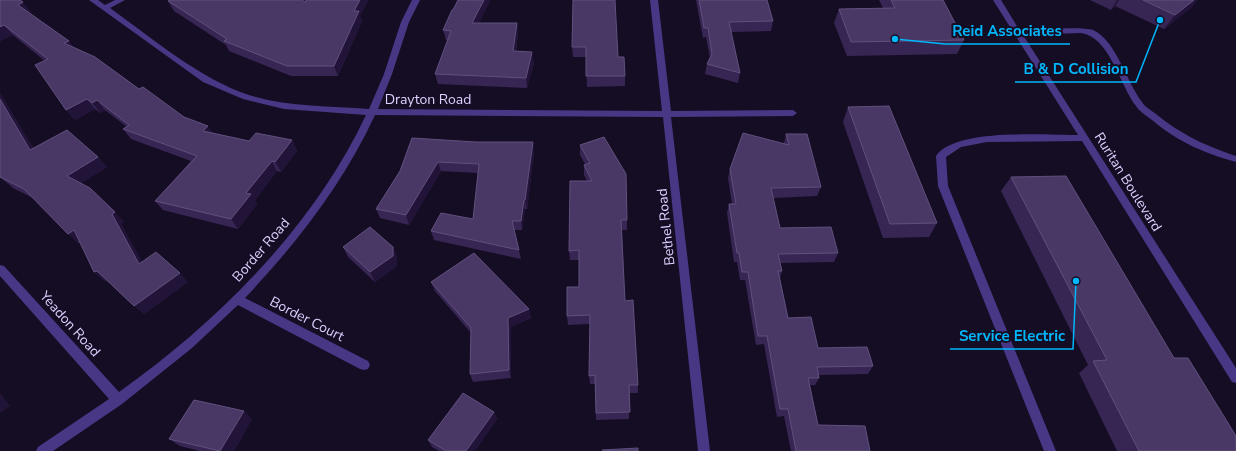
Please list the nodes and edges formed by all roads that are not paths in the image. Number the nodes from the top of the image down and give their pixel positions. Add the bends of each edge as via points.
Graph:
1 (92, 0) edge
2 (121, 0) edge
3 (416, 0) edge
4 (654, 0) edge
5 (997, 0) edge
6 (105, 8) junction
7 (1017, 33) junction
8 (372, 112) junction
9 (793, 113) dead end
10 (667, 114) junction
11 (1084, 138) junction
12 (1236, 159) edge
13 (0, 270) edge
14 (236, 299) junction
15 (364, 366) dead end
16 (1236, 378) edge
17 (118, 400) junction
18 (42, 451) edge
19 (704, 451) edge
20 (1050, 451) edge

1 - 6 street, Drayton Road
2 - 6 street
3 - 8 street, Border Road via 406,19
4 - 10 street, Bethel Road
5 - 7 street, Ruritan Boulevard
6 - 8 street, Drayton Road via 206,80 246,97 284,106
7 - 11 street, Ruritan Boulevard
7 - 12 street via 1090,32 1099,37 1139,105 1183,138 1202,148
8 - 10 street, Drayton Road
8 - 14 street, Border Road via 328,192 284,248
9 - 10 street, Drayton Road
10 - 19 street, Bethel Road
11 - 16 street, Ruritan Boulevard
11 - 20 street via 987,139 959,144 941,156 943,186
13 - 17 street, Yeadon Road
14 - 15 street, Border Court
14 - 17 street, Border Road via 161,368
17 - 18 street, Border Road

